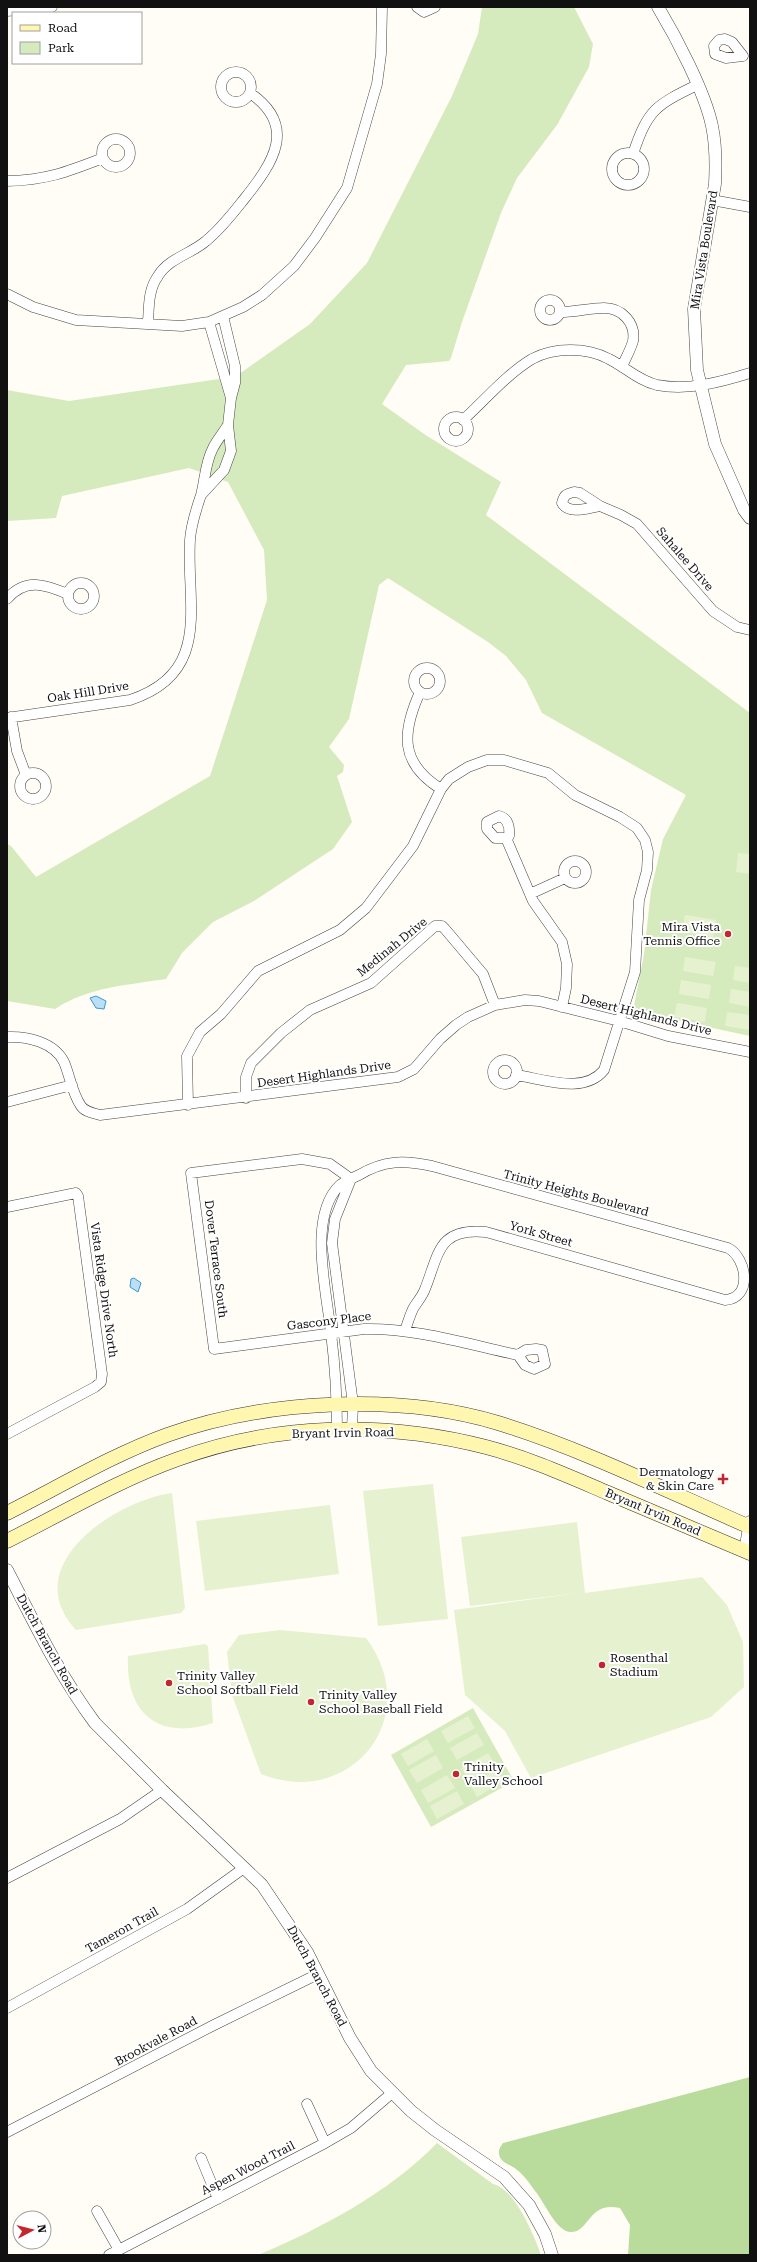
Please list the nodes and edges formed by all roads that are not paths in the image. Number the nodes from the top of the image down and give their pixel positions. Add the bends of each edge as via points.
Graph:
1 (52, 7) edge
2 (382, 7) edge
3 (417, 7) edge
4 (435, 7) edge
5 (658, 7) edge
6 (7, 10) edge
7 (697, 85) junction
8 (250, 93) dead end
9 (633, 154) dead end
10 (103, 158) dead end
11 (7, 181) edge
12 (712, 200) junction
13 (750, 207) edge
14 (7, 294) edge
15 (561, 312) dead end
16 (223, 316) junction
17 (209, 322) junction
18 (148, 323) junction
19 (622, 367) junction
20 (750, 373) edge
21 (700, 385) junction
22 (231, 398) junction
23 (463, 420) dead end
24 (228, 425) junction
25 (201, 495) junction
26 (600, 506) dead end
27 (750, 518) edge
28 (68, 594) dead end
29 (7, 599) edge
30 (750, 630) edge
31 (420, 692) dead end
32 (9, 718) edge
33 (26, 775) dead end
34 (442, 789) junction
35 (506, 838) dead end
36 (565, 878) dead end
37 (530, 894) junction
38 (495, 1006) junction
39 (562, 1007) junction
40 (619, 1021) junction
41 (7, 1037) edge
42 (750, 1052) edge
43 (516, 1075) dead end
44 (72, 1085) junction
45 (246, 1098) junction
46 (7, 1102) edge
47 (188, 1105) junction
48 (351, 1179) junction
49 (7, 1207) edge
50 (724, 1300) joint
51 (405, 1330) junction
52 (343, 1332) junction
53 (332, 1333) junction
54 (214, 1349) joint
55 (518, 1355) dead end
56 (353, 1404) junction
57 (337, 1405) junction
58 (337, 1430) junction
59 (352, 1430) junction
60 (7, 1434) edge
61 (7, 1513) edge
62 (749, 1525) edge
63 (7, 1541) edge
64 (748, 1550) edge
65 (7, 1570) edge
66 (162, 1790) junction
67 (244, 1868) junction
68 (7, 1878) edge
69 (318, 1974) junction
70 (7, 2008) edge
71 (392, 2093) junction
72 (307, 2104) dead end
73 (7, 2132) edge
74 (325, 2143) junction
75 (201, 2158) dead end
76 (218, 2199) junction
77 (97, 2211) dead end
78 (119, 2250) junction
79 (109, 2255) edge
80 (552, 2255) edge

1 - 6 street
2 - 16 street via 378,84 347,188 315,238 290,270 262,295
3 - 4 street via 424,12
5 - 7 street, Mira Vista Boulevard
7 - 9 street via 660,104 652,111
7 - 12 street, Mira Vista Boulevard via 708,109 715,144 716,164
8 - 18 street via 263,102 273,117 278,135 270,166 220,230 171,262 158,276 152,287
10 - 11 street via 40,180
12 - 13 street
12 - 21 street, Mira Vista Boulevard via 694,309
14 - 18 street via 33,307 76,320
15 - 19 street via 605,308 618,310 626,317 632,326 633,342
16 - 17 street
16 - 22 street, Oak Hill Drive via 236,366 236,383
17 - 18 street via 182,326
17 - 22 street, Oak Hill Drive
19 - 21 street via 656,385
19 - 23 street via 594,353 574,350 550,352 533,359 519,369
20 - 21 street
21 - 27 street, Mira Vista Boulevard via 715,444 744,510
22 - 24 street, Oak Hill Drive
24 - 25 street, Oak Hill Drive via 213,448
24 - 25 street, Oak Hill Drive via 230,451 224,470
25 - 32 street, Oak Hill Drive via 194,514 190,540 192,624 186,646 170,678 147,694 130,700
26 - 30 street, Sahalee Drive via 636,524 714,611 737,627
28 - 29 street via 48,585 33,585 22,587
31 - 34 street via 410,716 407,735 410,753 420,771
32 - 33 street
34 - 40 street via 449,779 468,766 487,760 504,760 548,772 575,795 637,828 645,840 648,852 647,870 639,900 635,972
34 - 47 street via 413,846 366,908 340,930 258,972 221,1014 200,1032 187,1056
35 - 37 street
36 - 37 street
37 - 39 street via 562,942 567,977
38 - 39 street, Desert Highlands Drive via 525,1000
38 - 45 street, Desert Highlands Drive via 456,1025 414,1069 398,1077
38 - 45 street, Medinah Drive via 483,974 445,929 442,926 435,926 371,983 310,1010 281,1033 251,1063 246,1077
39 - 40 street, Desert Highlands Drive
40 - 42 street, Desert Highlands Drive via 668,1036
40 - 43 street via 608,1063 595,1080 572,1084
41 - 44 street, Desert Highlands Drive via 27,1038 53,1050 63,1061
44 - 46 street
44 - 47 street, Desert Highlands Drive via 81,1107 100,1115
45 - 47 street, Desert Highlands Drive
48 - 50 street, Trinity Heights Boulevard via 384,1163 409,1161 728,1248 740,1258 743,1286 737,1297
48 - 52 street via 332,1232
48 - 53 street, Trinity Heights Boulevard via 340,1185 332,1197 327,1207 321,1235
48 - 54 street, Dover Terrace South via 330,1164 302,1160 192,1173
49 - 60 street, Vista Ridge Drive North via 76,1193 102,1374 101,1382
50 - 51 street, York Street via 486,1232 465,1232 447,1240 438,1250 424,1291
51 - 52 street, Gascony Place via 364,1329
51 - 55 street, Gascony Place
52 - 53 street, Gascony Place
52 - 56 street
53 - 54 street, Gascony Place
53 - 57 street, Trinity Heights Boulevard
56 - 57 main road, Bryant Irvin Road
56 - 59 street
56 - 62 main road, Bryant Irvin Road via 424,1409 461,1414 497,1423 570,1448
57 - 58 street, Trinity Heights Boulevard
57 - 61 main road, Bryant Irvin Road via 282,1409 248,1415 168,1435
58 - 59 main road, Bryant Irvin Road
58 - 63 main road, Bryant Irvin Road via 249,1439 178,1459 139,1475
59 - 64 main road, Bryant Irvin Road via 420,1434 479,1445 516,1456
62 - 64 street
65 - 66 street, Dutch Branch Road via 55,1663 78,1700 102,1731
66 - 67 street, Dutch Branch Road
66 - 68 street via 120,1820
67 - 69 street, Dutch Branch Road via 269,1893
67 - 70 street, Tameron Trail via 187,1909
69 - 71 street, Dutch Branch Road via 350,2038 371,2071
69 - 73 street, Brookvale Road
71 - 74 street, Aspen Wood Trail via 351,2128
71 - 80 street, Dutch Branch Road via 435,2130 504,2177 532,2210 545,2234
72 - 74 street
74 - 76 street, Aspen Wood Trail
75 - 76 street
76 - 78 street, Aspen Wood Trail
77 - 78 street
78 - 79 street, Aspen Wood Trail

